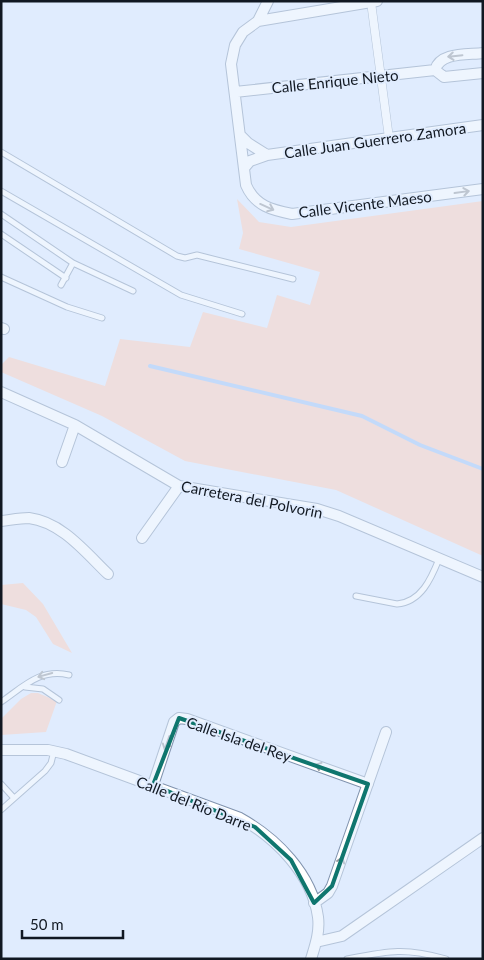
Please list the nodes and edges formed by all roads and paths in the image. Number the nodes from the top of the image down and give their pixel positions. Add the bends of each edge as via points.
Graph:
1 (268, 1) edge
2 (374, 2) edge
3 (258, 21) junction
4 (483, 53) edge
5 (435, 70) junction
6 (483, 73) edge
7 (380, 76) junction
8 (235, 92) junction
9 (483, 125) edge
10 (240, 135) junction
11 (389, 138) junction
12 (1, 152) edge
13 (267, 155) junction
14 (244, 168) junction
15 (483, 189) edge
16 (1, 191) edge
17 (1, 214) edge
18 (1, 234) edge
19 (73, 264) junction
20 (1, 277) edge
21 (66, 278) junction
22 (292, 279) dead end
23 (61, 285) dead end
24 (133, 291) dead end
25 (242, 314) dead end
26 (102, 318) dead end
27 (1, 392) edge
28 (75, 425) junction
29 (62, 462) dead end
30 (179, 486) junction
31 (1, 520) edge
32 (142, 538) dead end
33 (439, 559) junction
34 (108, 574) dead end
35 (483, 578) edge
36 (356, 596) dead end
37 (68, 674) dead end
38 (24, 687) junction
39 (59, 700) dead end
40 (1, 702) edge
41 (386, 732) dead end
42 (1, 750) edge
43 (54, 751) junction
44 (1, 784) edge
45 (368, 784) junction
46 (153, 785) junction
47 (14, 798) junction
48 (1, 810) edge
49 (483, 838) edge
50 (314, 903) junction
51 (316, 942) junction
52 (311, 959) edge
53 (347, 959) edge
54 (446, 959) edge

1 - 3 street, Calle Vicente Maeso
2 - 3 street
2 - 7 street
3 - 8 street, Calle Vicente Maeso via 243,32 232,53
4 -> 5 street via 443,58
5 - 6 street, Calle Enrique Nieto via 444,77
5 - 7 street, Calle Enrique Nieto
7 - 8 street, Calle Enrique Nieto
7 - 11 street
8 - 10 street, Calle Vicente Maeso
9 - 11 street, Calle Juan Guerrero Zamora
10 - 13 street, Calle Juan Guerrero Zamora
10 - 14 street, Calle Vicente Maeso
11 - 13 street, Calle Juan Guerrero Zamora
12 - 22 lane via 177,256 197,255
13 - 14 street, Calle Juan Guerrero Zamora via 250,161
14 -> 15 street, Calle Vicente Maeso via 250,195 274,210 292,214
16 - 25 lane via 181,295
17 - 19 lane
18 - 21 lane
19 - 21 lane
19 - 24 lane
20 - 26 lane via 66,307
21 - 23 lane
27 - 28 street, Carretera del Polvorin
28 - 29 street
28 - 30 street, Carretera del Polvorin
30 - 32 street
30 - 33 street, Carretera del Polvorin via 317,509 361,524
31 - 34 street via 29,518 56,528
33 - 35 street, Carretera del Polvorin
33 - 36 lane via 421,594 404,604
37 -> 38 lane via 40,675
38 - 39 lane via 43,689
38 - 40 lane
41 - 45 street
42 - 43 street, Calle del Río Darre
43 - 46 street, Calle del Río Darre
43 - 47 lane via 45,771
44 - 47 lane
45 -> 46 street, Calle Isla del Rey via 179,718 174,722
50 -> 45 street via 328,894 332,886
46 - 50 street, Calle del Río Darre via 240,818 262,832 291,860
47 - 48 lane
49 - 51 street via 342,936
50 - 51 street, Calle del Río Darre via 318,918
51 - 52 street, Calle del Río Darre
53 - 54 lane via 398,950

